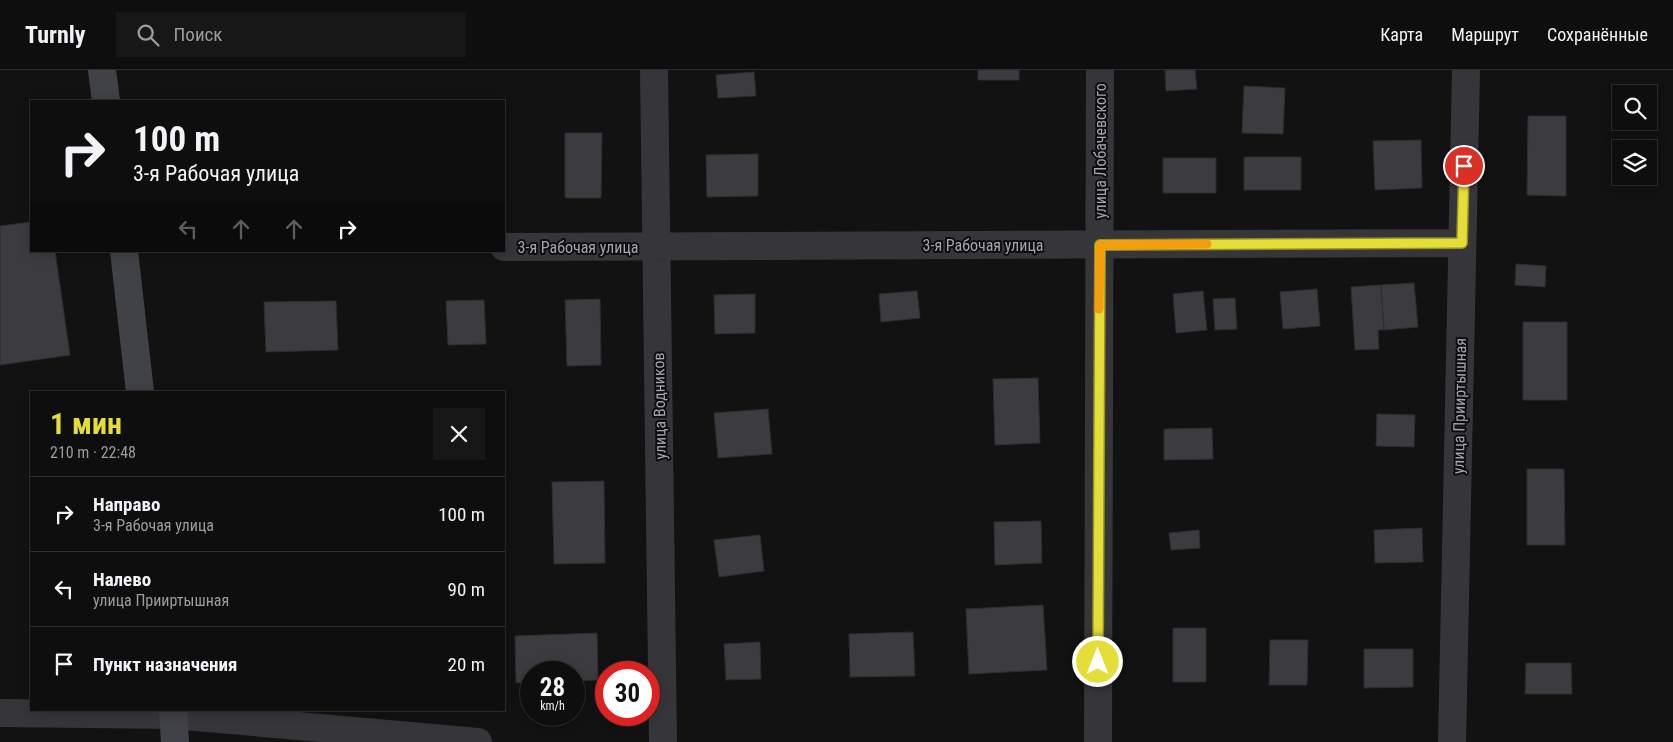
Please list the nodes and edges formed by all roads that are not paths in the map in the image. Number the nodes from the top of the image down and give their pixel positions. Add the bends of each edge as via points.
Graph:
1 (102, 70) edge
2 (654, 70) edge
3 (1100, 70) edge
4 (1466, 70) edge
5 (106, 100) edge
6 (1462, 243) junction
7 (1100, 245) junction
8 (657, 247) junction
9 (505, 248) edge
10 (124, 252) edge
11 (140, 391) edge
12 (0, 713) edge
13 (174, 722) edge
14 (478, 742) edge
15 (663, 742) edge
16 (1084, 742) edge
17 (1098, 742) edge
18 (1114, 742) edge
19 (1452, 742) edge

1 - 5 main road
2 - 8 street, улица Водников
3 - 7 street, улица Лобачевского
4 - 6 street, улица Прииртышная
6 - 7 street, 3-я Рабочая улица
6 - 19 street, улица Прииртышная
7 - 8 street, 3-я Рабочая улица
7 - 17 street, улица Лобачевского
8 - 9 street, 3-я Рабочая улица
8 - 15 street, улица Водников
10 - 11 main road
12 - 13 street
13 - 14 street
16 - 17 street
17 - 18 street

